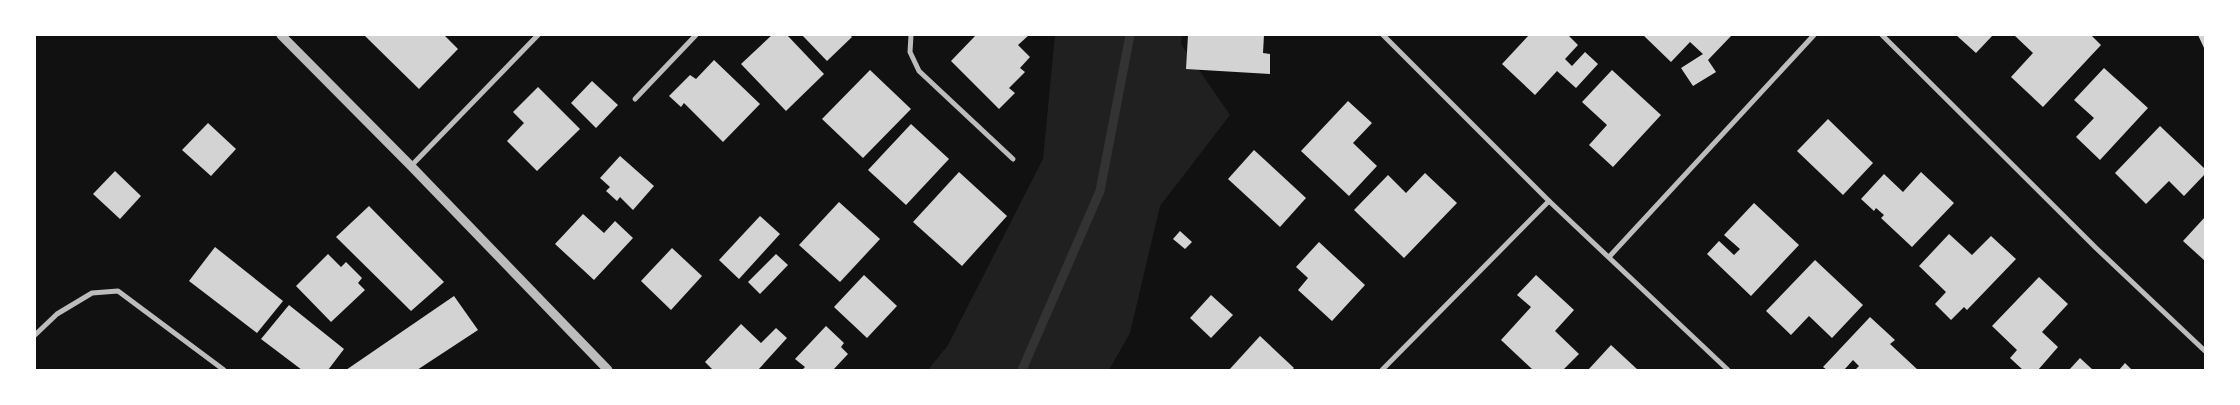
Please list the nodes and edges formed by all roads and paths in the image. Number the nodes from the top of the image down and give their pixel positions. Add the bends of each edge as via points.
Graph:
1 (281, 35) edge
2 (538, 35) edge
3 (696, 35) edge
4 (911, 35) edge
5 (1383, 35) edge
6 (1814, 35) edge
7 (1882, 35) edge
8 (635, 99) dead end
9 (1013, 158) dead end
10 (411, 166) junction
11 (1549, 201) junction
12 (1609, 257) junction
13 (35, 335) edge
14 (2205, 351) edge
15 (224, 370) edge
16 (608, 370) edge
17 (1382, 370) edge
18 (1728, 370) edge

1 - 10 street
2 - 10 street
3 - 8 street
4 - 9 street via 910,52 919,71
5 - 11 street
6 - 12 street
7 - 14 street via 2096,248
10 - 16 street
11 - 12 street
11 - 17 street
12 - 18 street
13 - 15 street via 57,314 92,293 118,291

